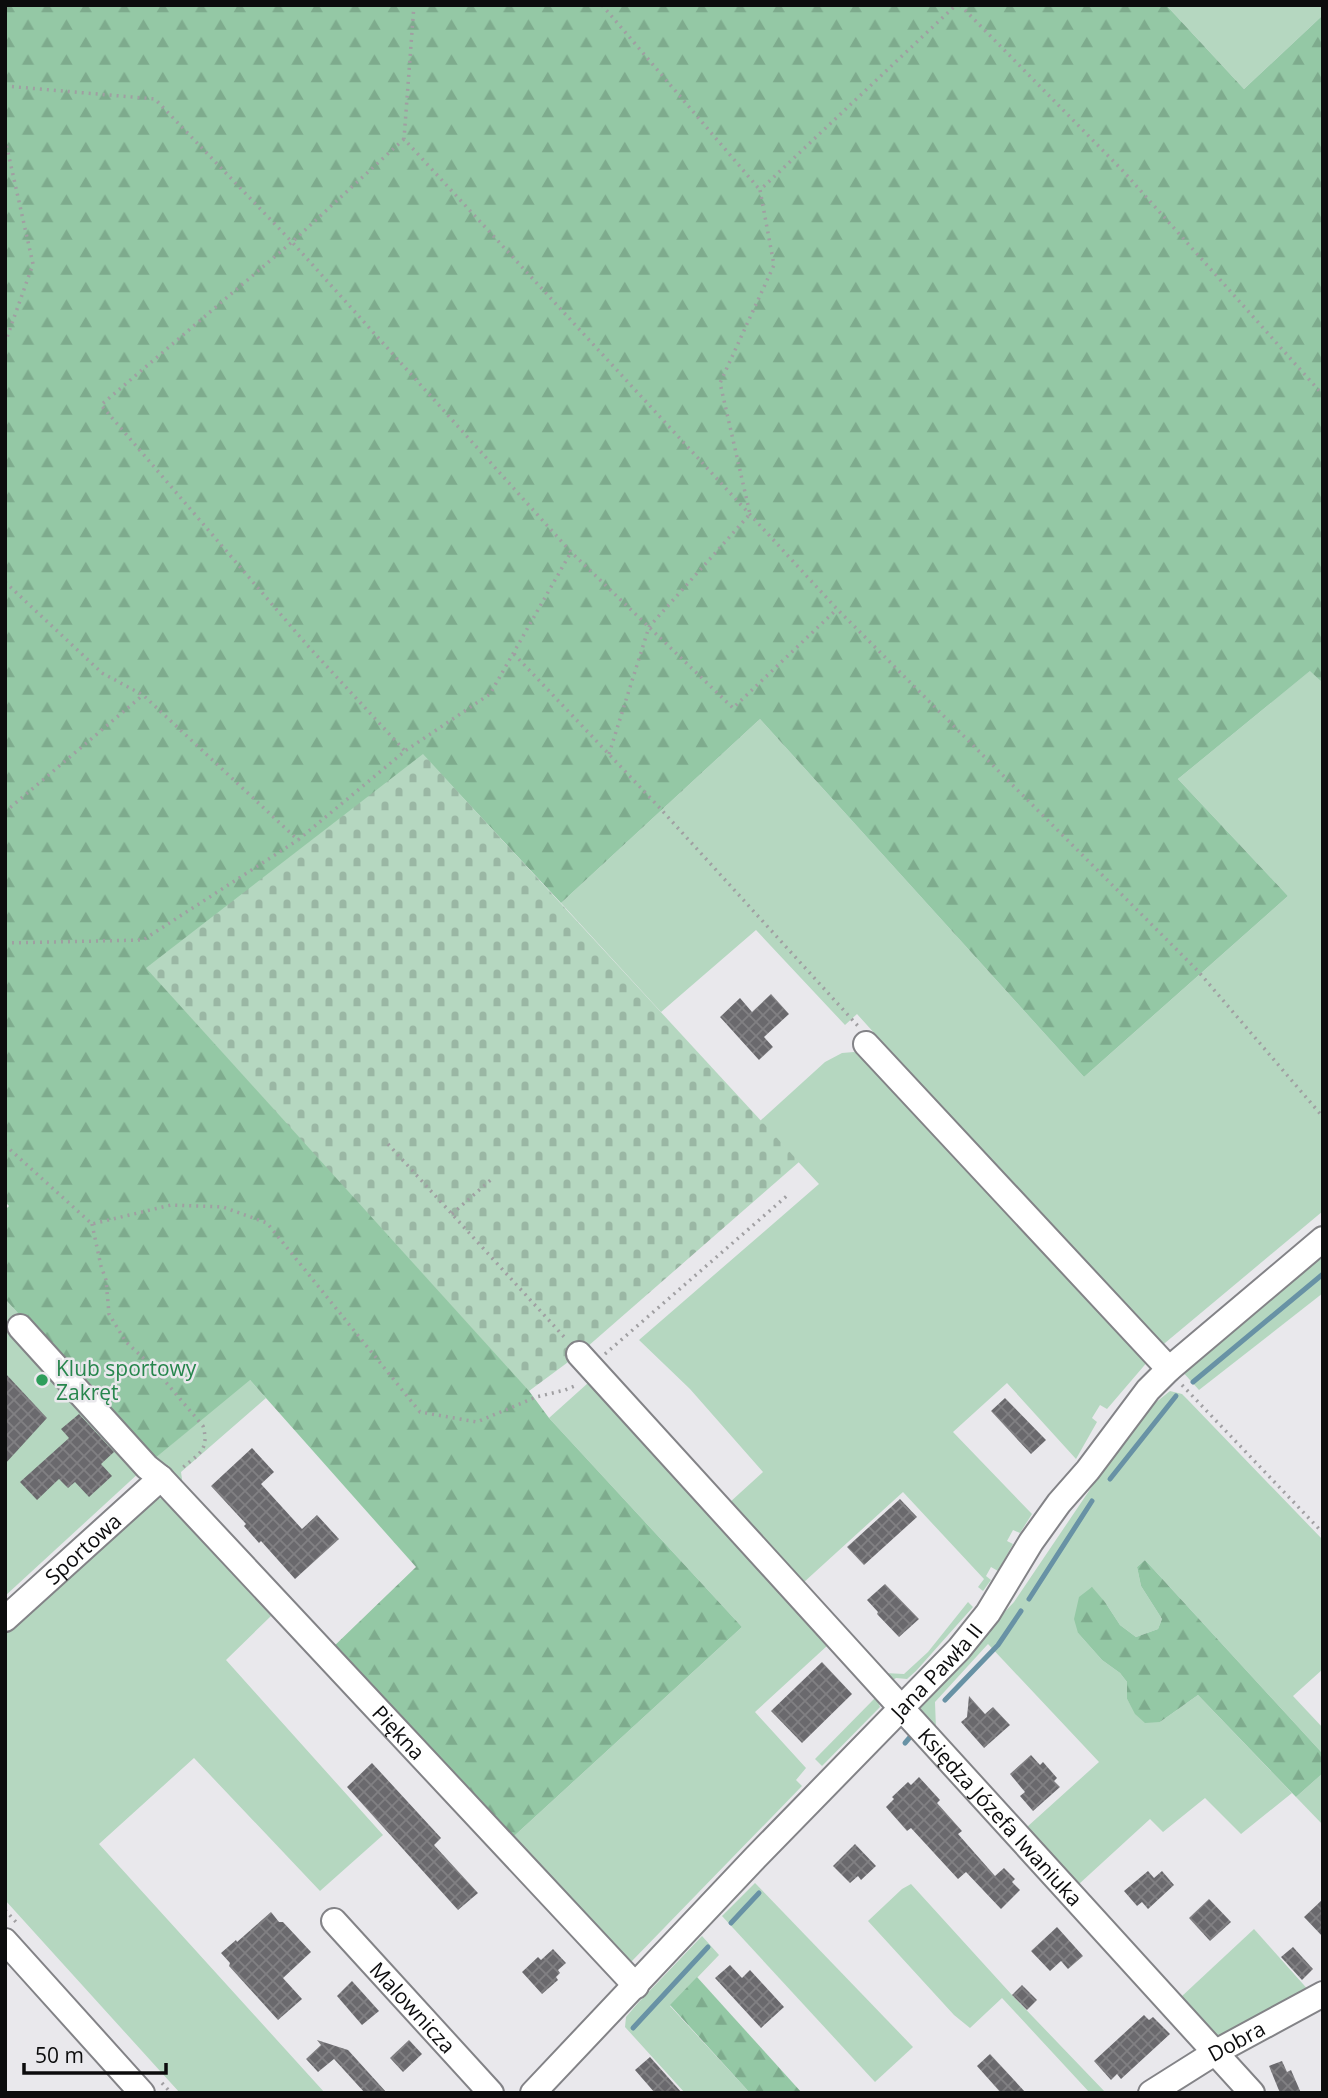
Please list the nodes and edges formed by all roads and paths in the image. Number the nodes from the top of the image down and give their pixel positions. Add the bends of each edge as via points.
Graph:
1 (414, 5) edge
2 (602, 5) edge
3 (958, 5) edge
4 (5, 86) edge
5 (5, 139) edge
6 (404, 139) junction
7 (761, 190) junction
8 (292, 242) junction
9 (5, 343) edge
10 (1323, 395) edge
11 (750, 514) junction
12 (572, 552) junction
13 (5, 582) edge
14 (837, 608) junction
15 (649, 627) junction
16 (513, 654) junction
17 (142, 695) junction
18 (405, 751) junction
19 (609, 754) junction
20 (5, 812) edge
21 (298, 840) junction
22 (5, 943) edge
23 (866, 1044) joint
24 (1323, 1117) edge
25 (388, 1144) dead end
26 (5, 1145) edge
27 (494, 1177) dead end
28 (789, 1194) dead end
29 (452, 1214) junction
30 (92, 1224) junction
31 (1323, 1238) edge
32 (20, 1327) dead end
33 (589, 1365) junction
34 (1169, 1369) junction
35 (161, 1478) junction
36 (1323, 1533) edge
37 (5, 1619) edge
38 (902, 1707) junction
39 (334, 1921) dead end
40 (5, 1941) edge
41 (636, 1986) junction
42 (1323, 1994) edge
43 (1216, 2052) junction
44 (142, 2093) edge
45 (491, 2093) edge
46 (534, 2093) edge
47 (1151, 2093) edge
48 (1252, 2093) edge

1 - 6 path
2 - 7 path
3 - 7 path
3 - 10 path via 1123,171
4 - 8 path via 155,99
5 - 9 path via 33,264
6 - 8 path
6 - 11 path
7 - 11 path via 774,265 720,383
8 - 12 path
8 - 18 path via 101,405 307,645
11 - 14 path
11 - 15 path
12 - 15 path
12 - 16 path
13 - 17 path via 102,673
14 - 15 path via 733,708
14 - 24 path via 1197,970
15 - 19 path
16 - 18 path via 490,694
16 - 19 path
17 - 20 path
17 - 21 path
18 - 21 path
19 - 23 path via 858,1026
21 - 22 path via 143,940
23 - 34 street
25 - 29 path
26 - 30 path
27 - 29 path
28 - 33 path
29 - 33 path
30 - 33 path via 170,1205 223,1207 267,1223 420,1412 477,1422 565,1390
30 - 35 path via 106,1280 108,1314 126,1342 203,1426 204,1449 171,1477
31 - 34 street, Jana Pawła II
32 - 35 street, Piękna
33 - 38 street, Księdza Józefa Iwaniuka
34 - 36 path
34 - 38 street, Jana Pawła II via 1059,1503 988,1613
35 - 37 street, Sportowa
35 - 41 street, Piękna
38 - 41 street, Jana Pawła II
38 - 43 street, Księdza Józefa Iwaniuka
39 - 45 street, Malownicza
40 - 44 street
41 - 46 street, Jana Pawła II
42 - 43 street, Dobra
43 - 47 street, Dobra
43 - 48 street, Księdza Józefa Iwaniuka

